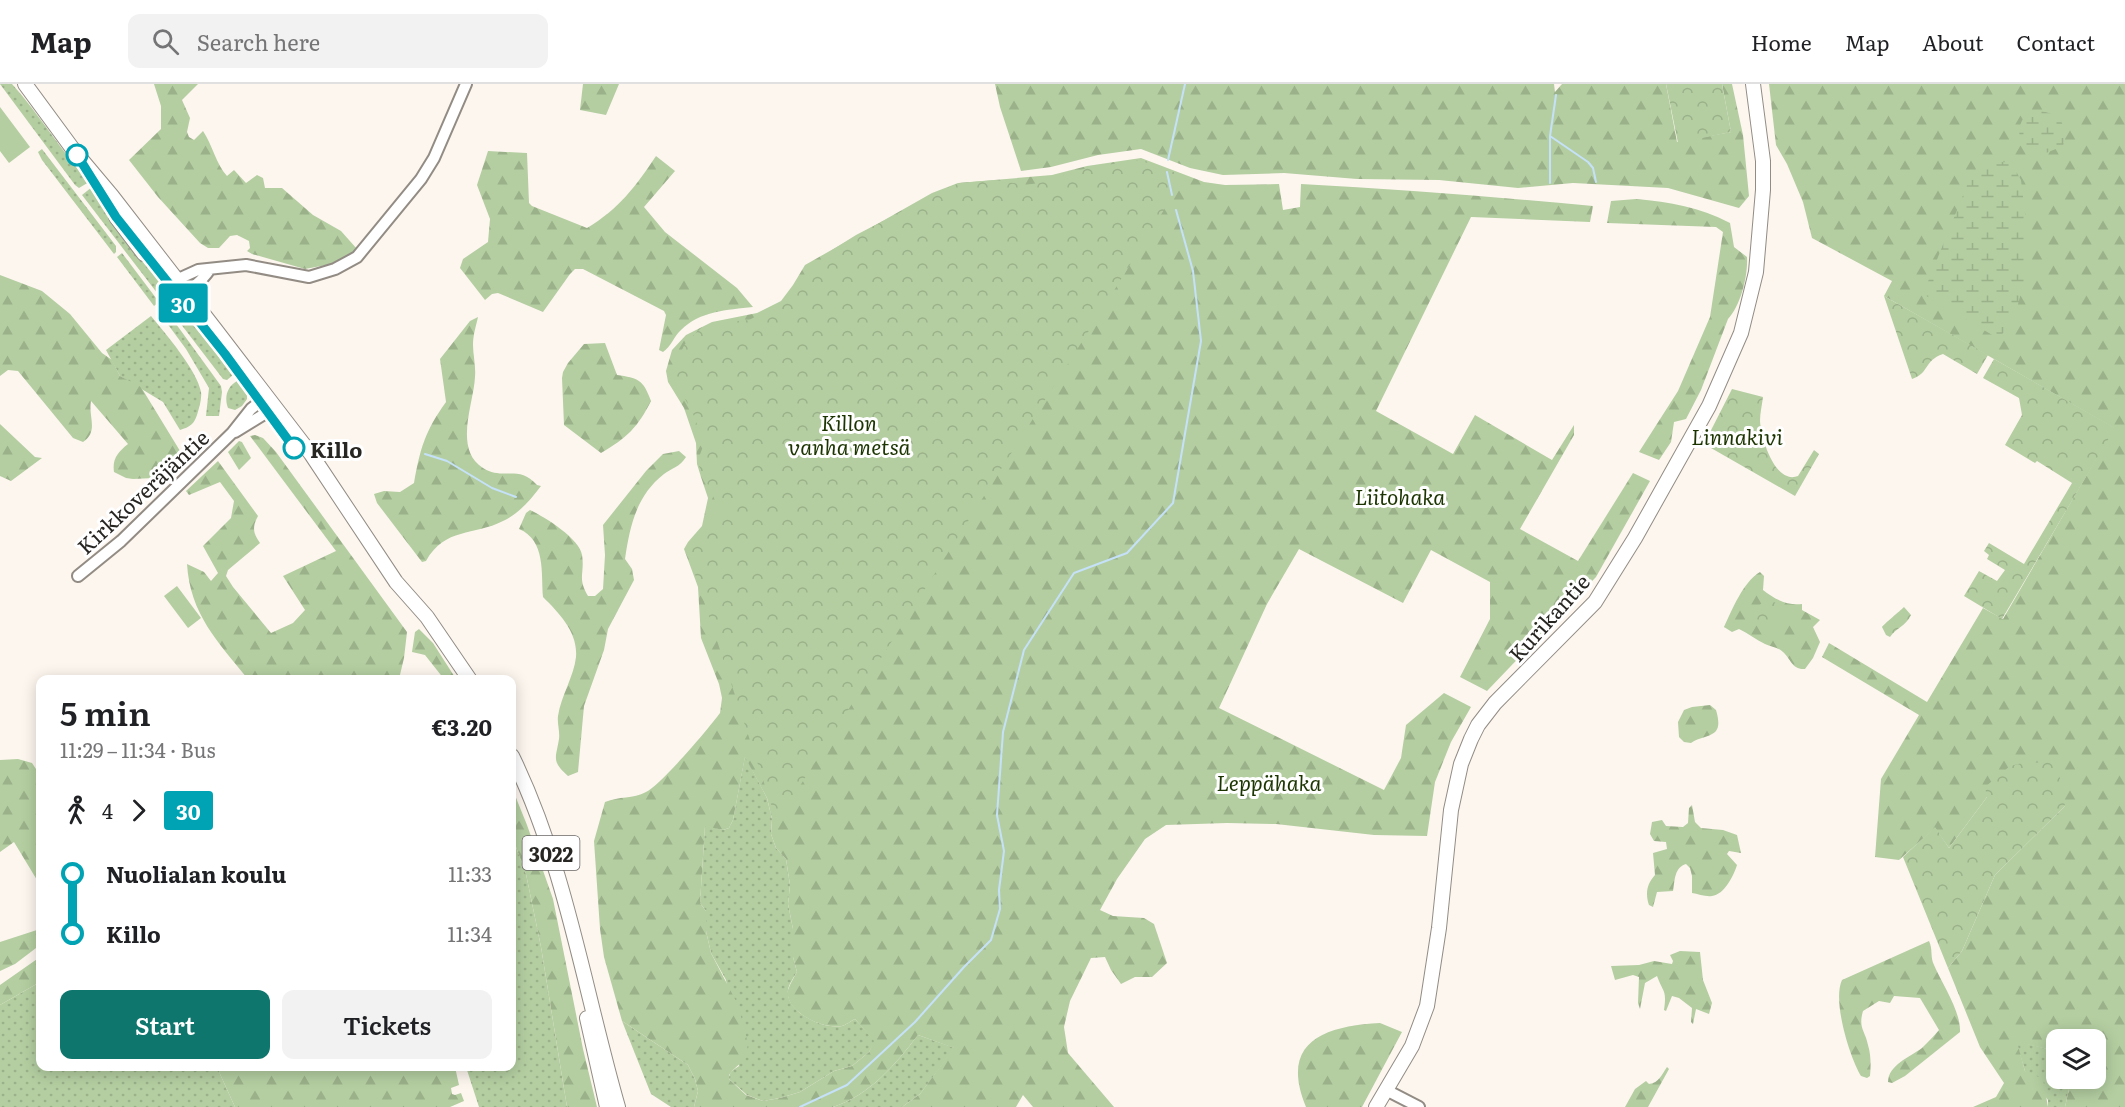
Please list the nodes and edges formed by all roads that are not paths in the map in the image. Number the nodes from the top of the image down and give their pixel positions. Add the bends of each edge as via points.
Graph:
1 (466, 84) edge
2 (1753, 84) edge
3 (25, 87) edge
4 (177, 288) junction
5 (266, 405) junction
6 (78, 576) dead end
7 (467, 675) edge
8 (516, 766) edge
9 (578, 953) junction
10 (1386, 1090) junction
11 (607, 1107) edge
12 (618, 1107) edge
13 (1376, 1107) edge
14 (1419, 1107) edge

1 - 4 street via 422,179 357,256 335,269 309,277 246,265 210,269 200,282
2 - 10 main road, Kurikantie via 1763,190 1756,272 1741,333 1709,406 1595,602 1495,703 1471,739 1451,810 1430,995 1412,1046
3 - 4 main road via 112,196
4 - 5 main road
5 - 6 street, Kirkkoveräjäntie via 251,409 232,434 121,541
5 - 7 main road via 317,476 413,593
8 - 9 main road, 3022 via 548,844
9 - 11 main road, 3022
9 - 12 main road, 3022
10 - 13 main road, Kurikantie
10 - 14 street

